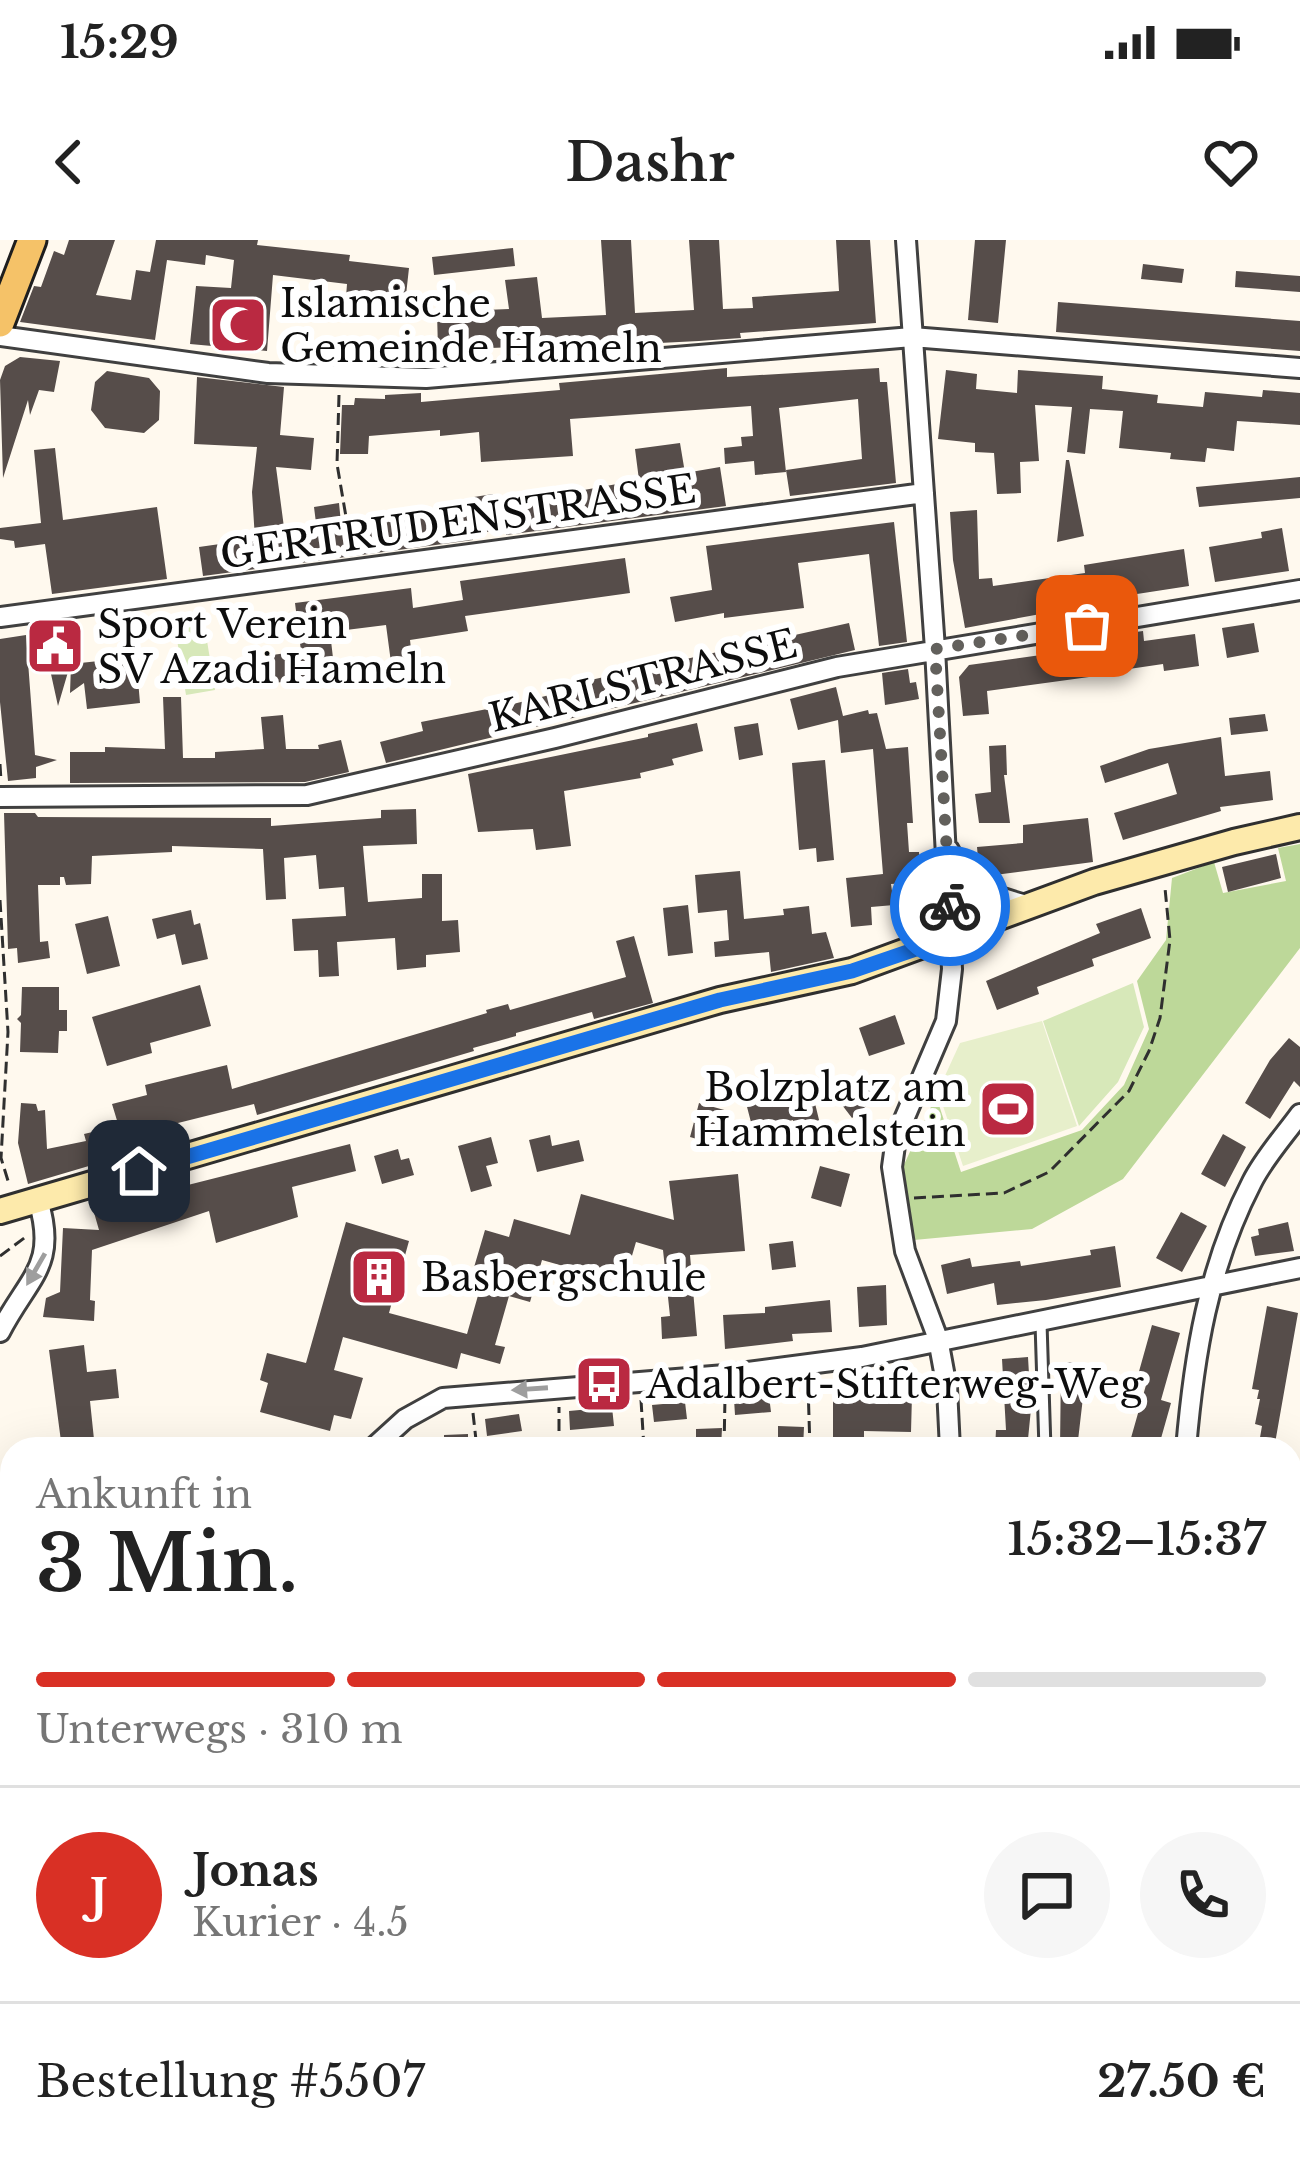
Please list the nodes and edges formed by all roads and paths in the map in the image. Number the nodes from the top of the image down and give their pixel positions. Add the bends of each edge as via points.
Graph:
1 (32, 240) edge
2 (906, 240) edge
3 (0, 323) edge
4 (0, 336) edge
5 (912, 337) junction
6 (1300, 368) edge
7 (339, 375) junction
8 (924, 493) junction
9 (356, 571) junction
10 (1300, 590) edge
11 (0, 616) edge
12 (935, 649) junction
13 (0, 797) edge
14 (1300, 827) edge
15 (945, 840) junction
16 (1162, 862) junction
17 (0, 900) edge
18 (1027, 905) junction
19 (951, 937) junction
20 (1300, 1114) edge
21 (0, 1158) edge
22 (894, 1199) junction
23 (18, 1206) edge
24 (28, 1235) dead end
25 (0, 1256) edge
26 (1300, 1268) edge
27 (1209, 1288) junction
28 (1040, 1321) junction
29 (0, 1332) edge
30 (938, 1340) junction
31 (806, 1365) junction
32 (725, 1375) junction
33 (640, 1381) junction
34 (558, 1388) junction
35 (472, 1393) junction
36 (385, 1437) edge
37 (476, 1437) edge
38 (559, 1437) edge
39 (643, 1437) edge
40 (724, 1437) edge
41 (809, 1437) edge
42 (949, 1437) edge
43 (1045, 1437) edge
44 (1187, 1437) edge

1 - 3 main road
2 - 5 street
4 - 7 street via 268,373
5 - 6 street
5 - 7 street via 426,378
5 - 8 street
7 - 9 path via 337,464
8 - 9 street, GERTRUDENSTRASSE
8 - 12 street
9 - 11 street, GERTRUDENSTRASSE
10 - 12 street, KARLSTRASSE
12 - 13 street, KARLSTRASSE via 308,795
12 - 15 street
14 - 16 main road
15 - 18 street via 974,886
15 - 19 street
16 - 18 main road
16 - 22 path via 1170,940 1160,1018 1129,1091 1049,1172 1004,1193
17 - 21 path via 8,1032
18 - 19 main road
19 - 22 street via 946,1021 896,1138
19 - 23 main road
20 - 27 street via 1253,1180
21 - 23 path
22 - 30 street
23 -> 29 street via 46,1224 45,1256
24 - 25 path
26 - 27 street
27 - 28 street
27 - 44 street
28 - 30 street
28 - 43 lane
30 - 31 street
30 - 42 street
31 - 32 street
31 - 41 path
32 - 33 street
32 - 40 path
33 - 34 street
33 - 39 path
34 -> 35 street
34 - 38 path
35 - 36 street via 443,1398
35 - 37 path

